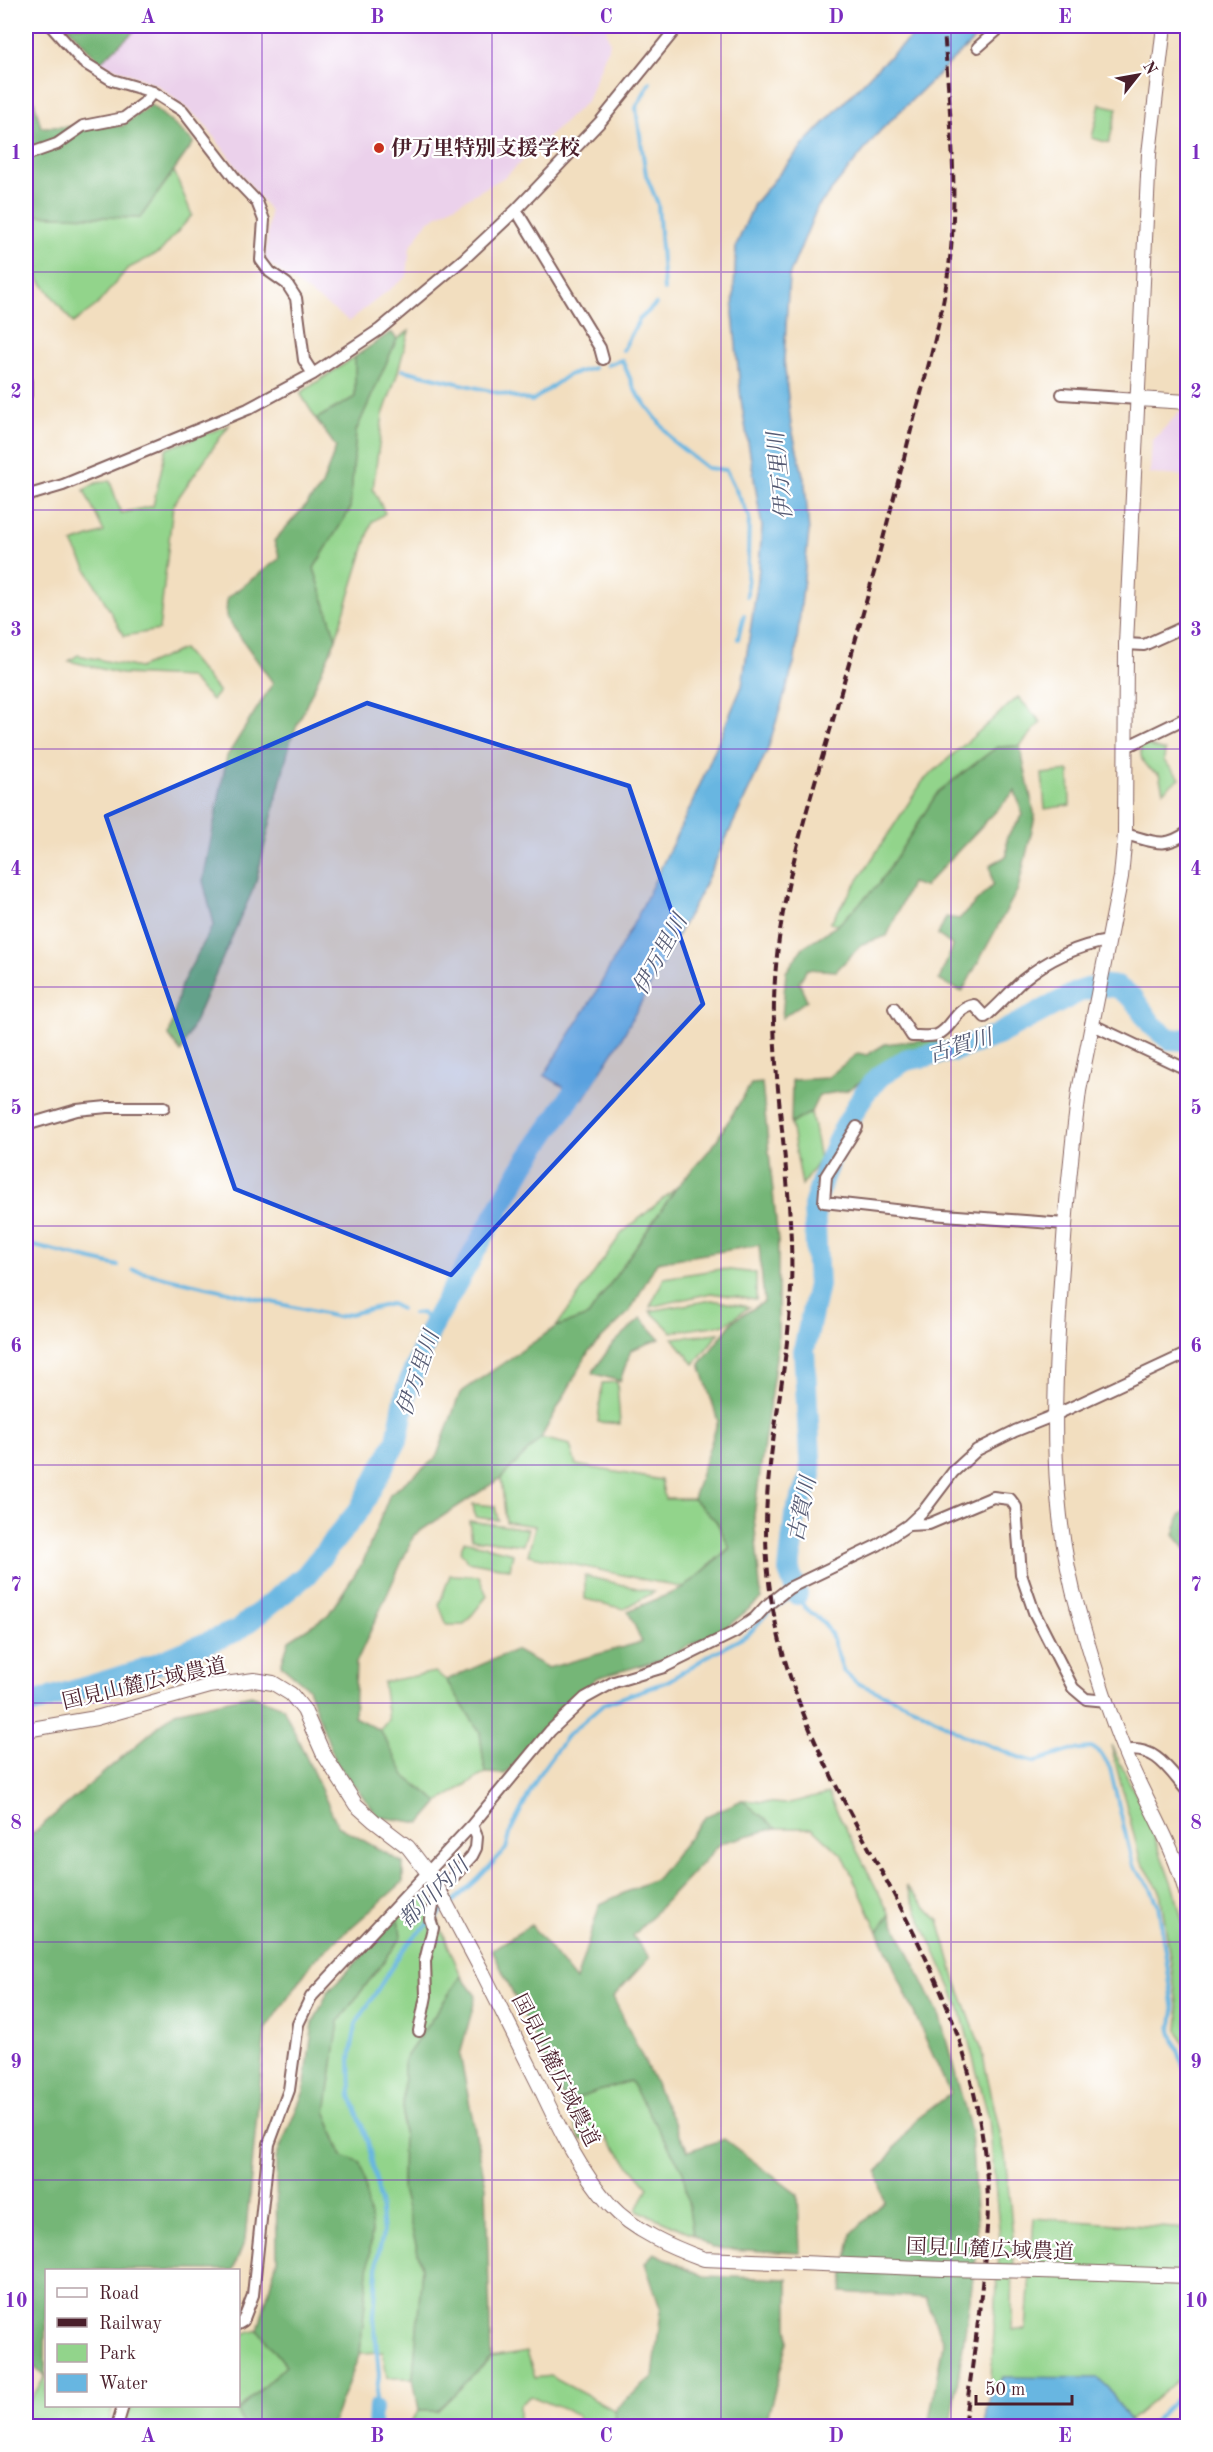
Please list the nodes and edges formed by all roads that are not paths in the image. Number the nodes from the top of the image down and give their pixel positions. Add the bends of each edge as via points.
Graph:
1 (51, 26) edge
2 (678, 26) edge
3 (1002, 26) edge
4 (1164, 26) edge
5 (978, 47) dead end
6 (153, 92) junction
7 (26, 155) edge
8 (516, 210) junction
9 (603, 359) dead end
10 (313, 374) junction
11 (26, 381) edge
12 (1062, 394) dead end
13 (26, 395) edge
14 (1138, 399) junction
15 (1188, 402) edge
16 (26, 496) edge
17 (1188, 625) edge
18 (1126, 644) junction
19 (1188, 717) edge
20 (1126, 747) junction
21 (1188, 832) edge
22 (1125, 834) junction
23 (1108, 941) junction
24 (894, 1008) dead end
25 (1091, 1024) junction
26 (1188, 1070) edge
27 (164, 1107) dead end
28 (26, 1125) edge
29 (857, 1126) dead end
30 (1065, 1224) junction
31 (1188, 1353) edge
32 (1055, 1415) junction
33 (908, 1525) junction
34 (1107, 1701) junction
35 (26, 1730) edge
36 (1124, 1751) junction
37 (1188, 1792) edge
38 (472, 1825) junction
39 (431, 1875) junction
40 (1188, 1900) edge
41 (419, 2031) dead end
42 (1188, 2276) edge
43 (240, 2323) edge
44 (123, 2407) edge
45 (117, 2427) edge

1 - 6 street via 83,62 112,80
2 - 8 street via 601,121
3 - 5 street
4 - 14 street via 1149,154
6 - 7 street via 124,118 83,126 57,144
6 - 10 street via 183,111 257,202 264,219 261,260 296,298 304,360
8 - 9 street
8 - 10 street via 379,330
10 - 16 street via 248,409 63,485
11 - 13 street
12 - 14 street
14 - 15 street
14 - 18 street
17 - 18 street via 1144,645
18 - 20 street
19 - 20 street
20 - 22 street
21 - 22 street via 1174,842 1162,844
22 - 23 street
23 - 24 street via 1088,943 1048,963 985,1017 974,1005 962,1007 937,1035 912,1036
23 - 25 street
25 - 26 street
25 - 30 street via 1079,1091
27 - 28 street via 77,1110
29 - 30 street via 826,1176 824,1202
30 - 32 street
31 - 32 street
32 - 33 street via 977,1450
32 - 34 street via 1055,1466 1063,1533 1078,1610
33 - 34 street via 929,1524 993,1497 1010,1499 1016,1507 1021,1574 1034,1612 1073,1688 1086,1700
33 - 38 street via 878,1545 793,1586 735,1632 664,1667 614,1682 585,1698 550,1731
34 - 36 street
35 - 39 street, 国見山麓広域農道 via 96,1718 210,1686 254,1680 273,1683 291,1694 304,1710 323,1753 356,1805 408,1847
36 - 37 street via 1138,1749 1155,1755
36 - 40 street via 1164,1831
38 - 39 street
38 - 41 street via 476,1848 434,1902
39 - 42 street, 国見山麓広域農道, bridge via 560,2129 588,2176 611,2206 673,2248 704,2259
39 - 43 street via 311,1997 298,2024 289,2090 269,2144 253,2295
44 - 45 street

